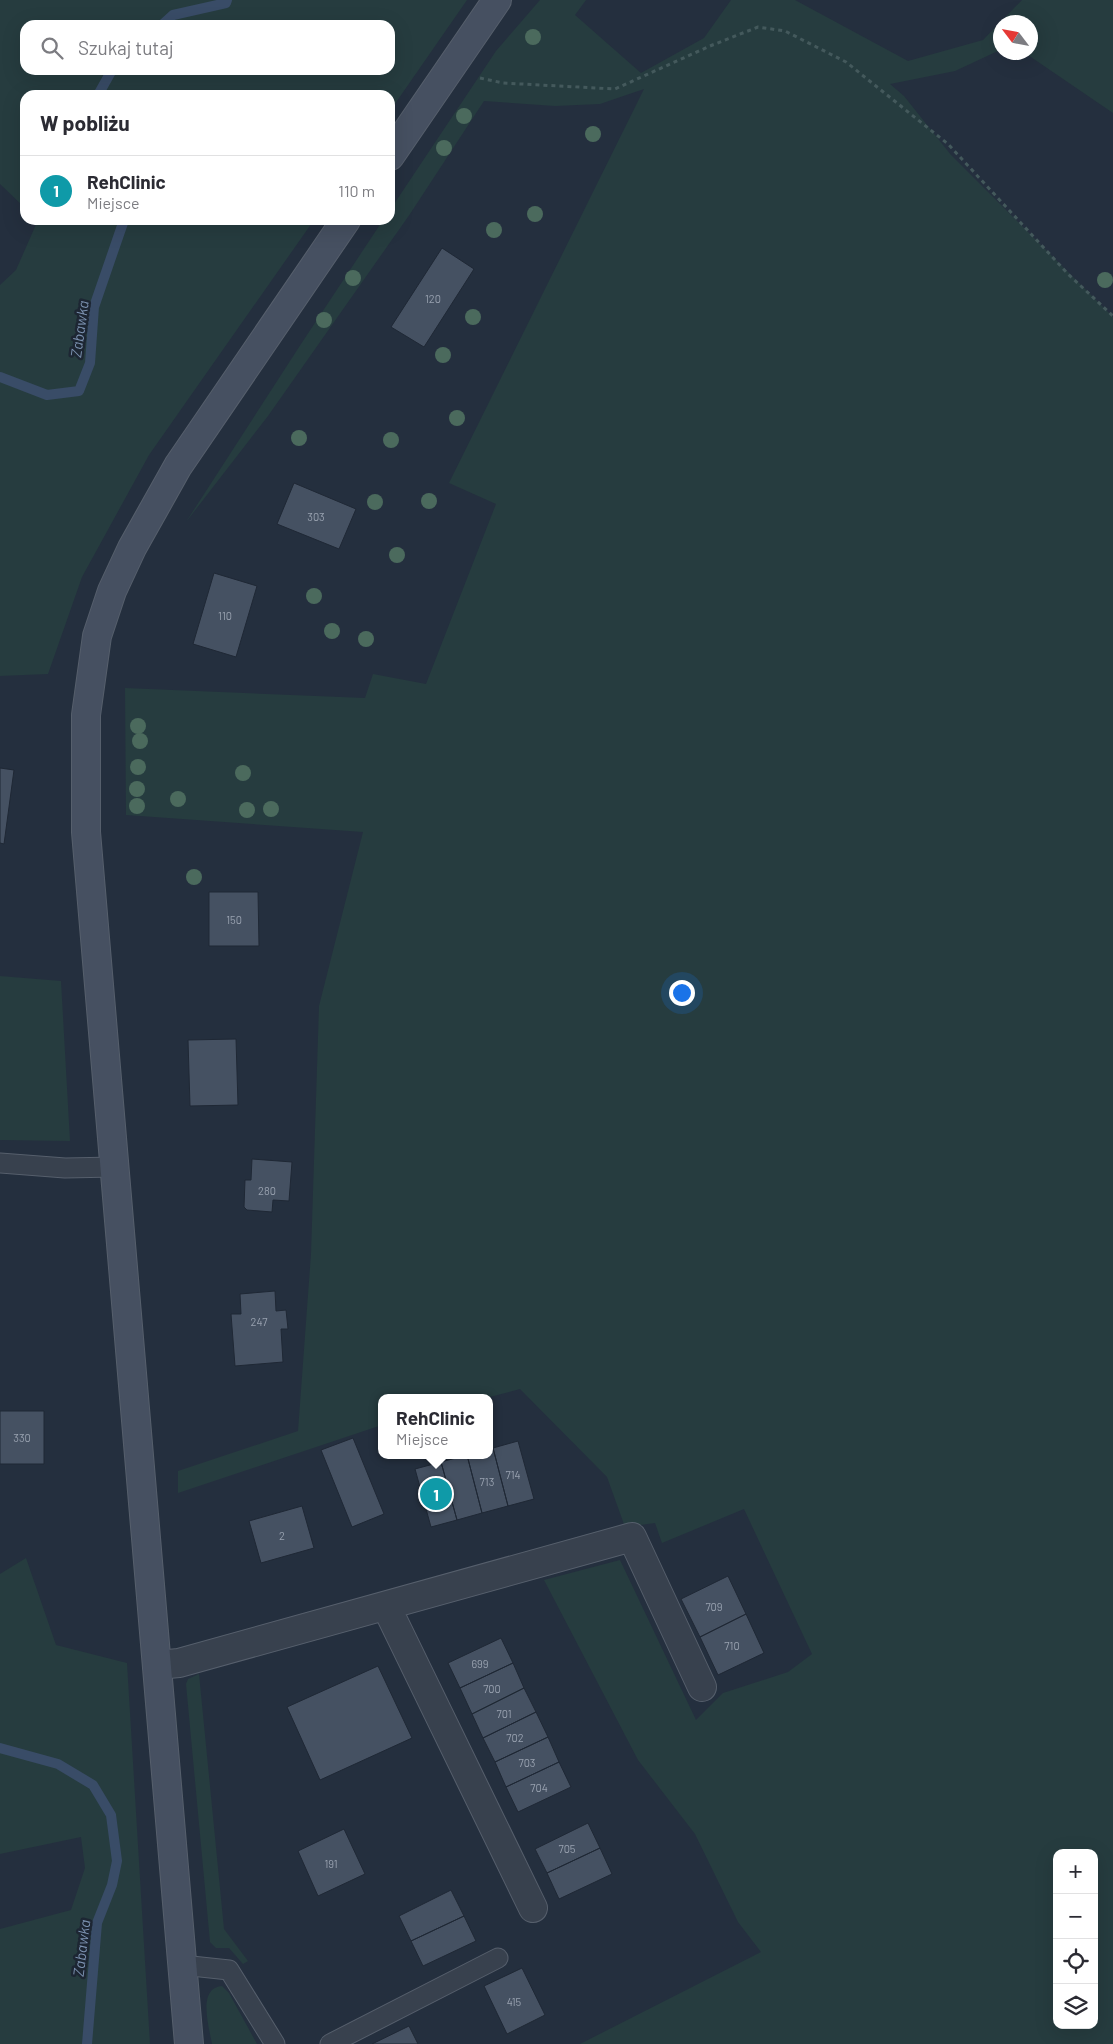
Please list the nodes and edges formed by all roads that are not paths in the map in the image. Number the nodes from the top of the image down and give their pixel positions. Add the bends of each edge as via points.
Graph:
1 (498, 0) edge
2 (395, 149) edge
3 (343, 225) edge
4 (0, 1163) edge
5 (115, 1167) junction
6 (386, 1606) junction
7 (157, 1665) junction
8 (702, 1687) dead end
9 (534, 1908) dead end
10 (498, 1958) dead end
11 (182, 1965) junction
12 (189, 2044) edge
13 (275, 2044) edge
14 (330, 2044) edge

1 - 2 main road
3 - 5 main road via 178,466 132,548 112,591 97,636 86,715 86,832
4 - 5 lane via 65,1168
5 - 7 main road
6 - 7 street via 178,1663
6 - 8 street via 632,1537
6 - 9 street
7 - 11 main road
10 - 14 lane
11 - 12 main road
11 - 13 lane via 229,1970

